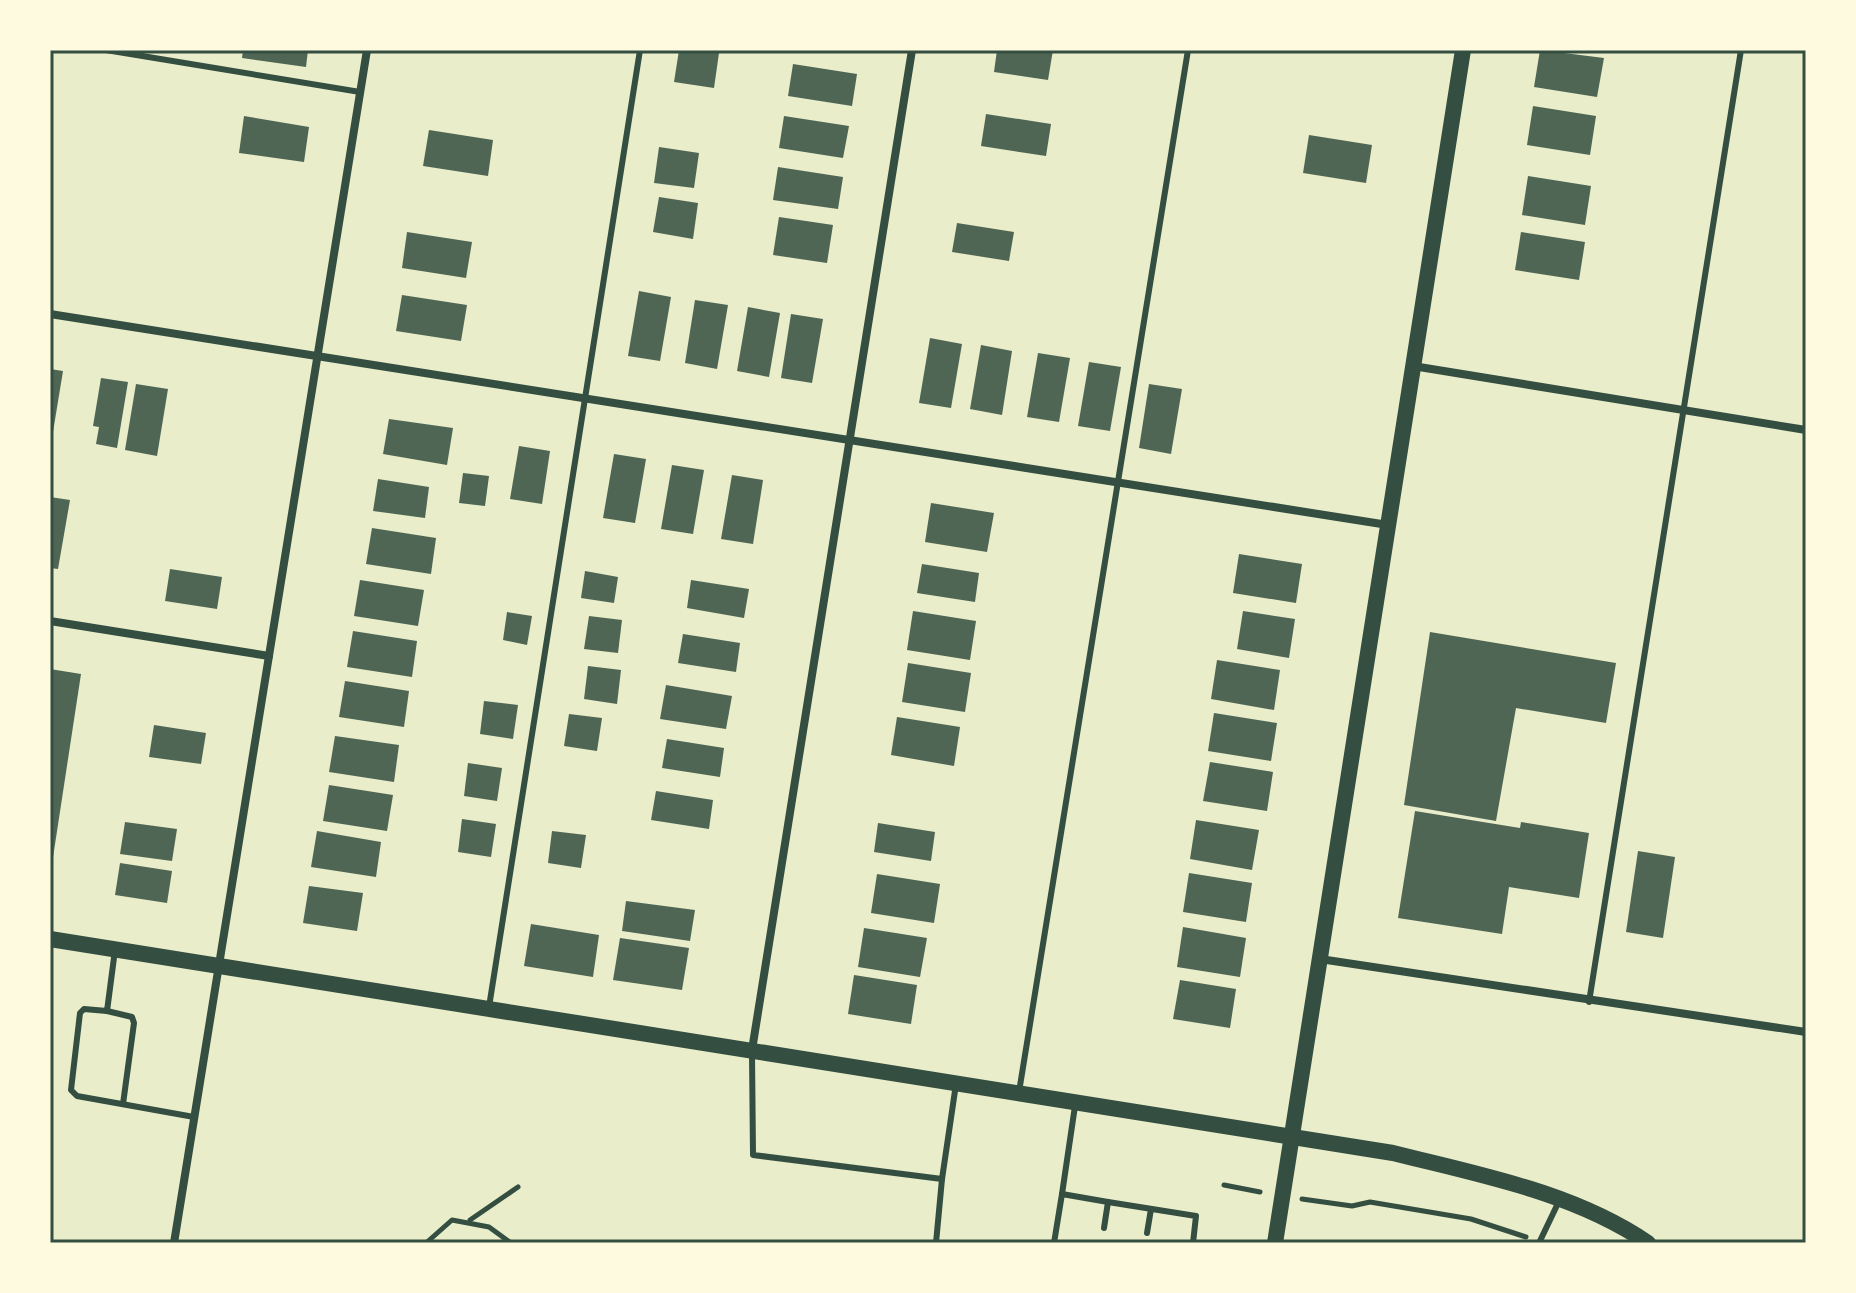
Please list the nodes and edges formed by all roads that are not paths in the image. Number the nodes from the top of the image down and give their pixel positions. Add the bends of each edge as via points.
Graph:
1 (106, 50) edge
2 (367, 50) edge
3 (640, 50) edge
4 (912, 50) edge
5 (1188, 50) edge
6 (1463, 50) edge
7 (1741, 50) edge
8 (360, 92) junction
9 (50, 314) edge
10 (318, 357) junction
11 (1412, 366) junction
12 (586, 398) junction
13 (1683, 410) junction
14 (1806, 430) edge
15 (850, 439) junction
16 (1118, 482) junction
17 (1388, 525) junction
18 (50, 621) edge
19 (269, 656) junction
20 (50, 939) edge
21 (115, 950) junction
22 (1319, 959) junction
23 (218, 966) junction
24 (1589, 1002) junction
25 (489, 1009) junction
26 (107, 1011) junction
27 (1806, 1032) edge
28 (752, 1050) junction
29 (956, 1082) junction
30 (1019, 1092) junction
31 (1075, 1102) junction
32 (123, 1104) junction
33 (194, 1117) junction
34 (1293, 1135) junction
35 (942, 1179) junction
36 (1062, 1194) junction
37 (1560, 1199) junction
38 (1108, 1202) junction
39 (1151, 1209) junction
40 (1104, 1228) dead end
41 (1147, 1233) dead end
42 (1539, 1242) edge
43 (174, 1243) edge
44 (936, 1243) edge
45 (1054, 1243) edge
46 (1193, 1243) edge
47 (1275, 1243) edge
48 (1648, 1243) edge

1 - 8 lane
2 - 8 street
3 - 12 lane
4 - 15 street
5 - 16 lane
6 - 11 main road
7 - 13 lane
8 - 10 street
9 - 10 street
10 - 12 street
10 - 19 street
11 - 13 street
11 - 17 main road
12 - 15 street
12 - 25 lane
13 - 14 street
13 - 24 lane
15 - 16 street
15 - 28 street
16 - 17 street
16 - 30 lane
17 - 22 main road
18 - 19 street
19 - 23 street
20 - 21 main road
21 - 23 main road
21 - 26 lane
22 - 24 street
22 - 34 main road
23 - 25 main road
23 - 33 street
24 - 27 street
25 - 28 main road
26 - 32 lane via 132,1017 134,1023
26 - 32 lane via 80,1013 70,1084 77,1096
28 - 29 main road
28 - 35 lane via 753,1155
29 - 30 main road
29 - 35 lane
30 - 31 main road
31 - 34 main road
31 - 36 lane
32 - 33 lane
33 - 43 street
34 - 37 main road via 1393,1153
34 - 47 main road
35 - 44 lane
36 - 38 lane
36 - 45 lane
37 - 42 lane
37 - 48 main road
38 - 39 lane
38 - 40 lane
39 - 41 lane
39 - 46 lane via 1196,1216

